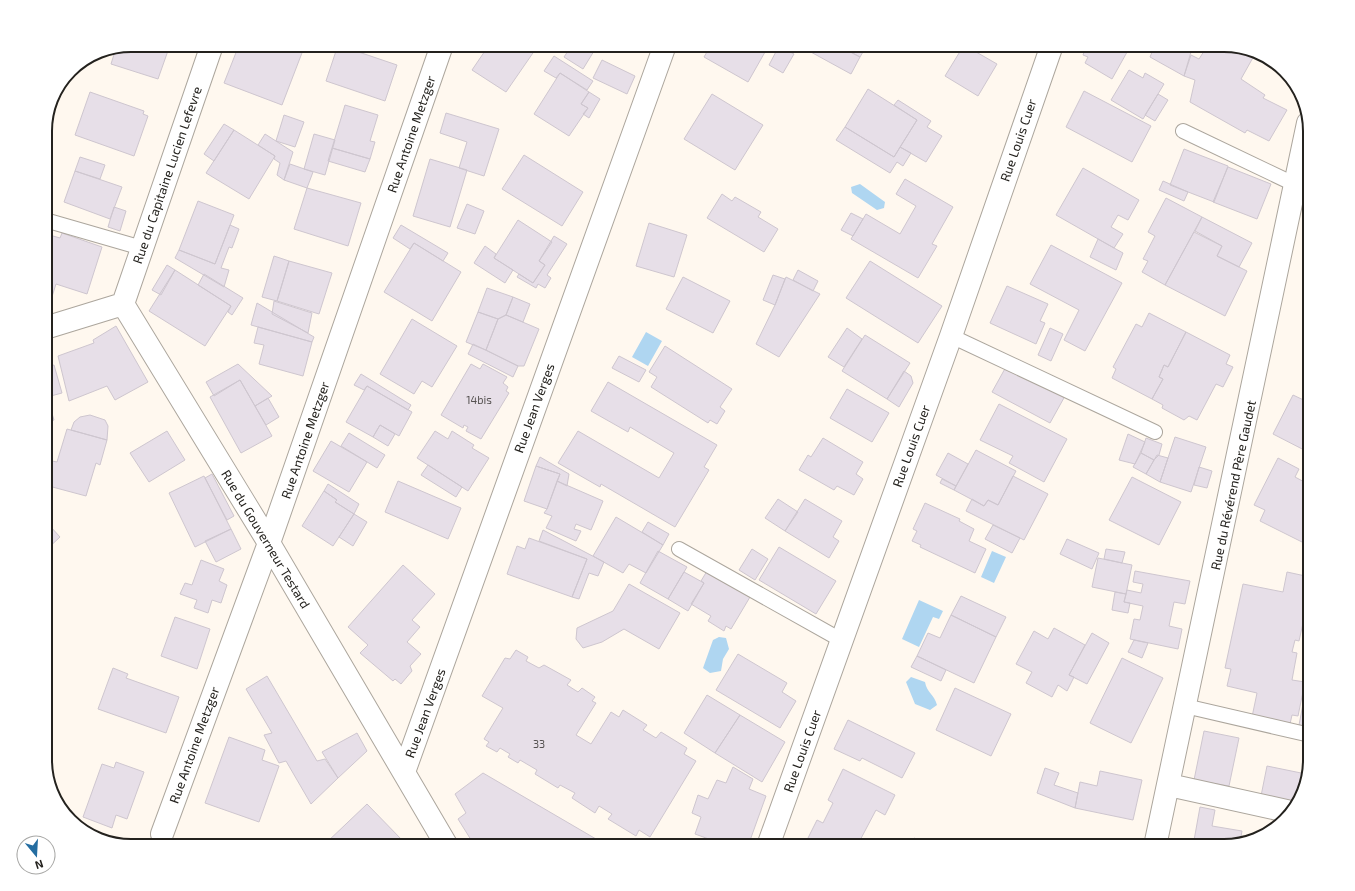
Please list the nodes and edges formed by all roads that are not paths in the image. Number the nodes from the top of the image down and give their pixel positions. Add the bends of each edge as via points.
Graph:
1 (210, 52) edge
2 (440, 52) edge
3 (662, 52) edge
4 (1050, 52) edge
5 (1182, 131) dead end
6 (1303, 145) edge
7 (1294, 184) junction
8 (52, 222) edge
9 (142, 248) junction
10 (123, 304) junction
11 (52, 326) edge
12 (951, 336) junction
13 (1155, 432) dead end
14 (269, 543) junction
15 (679, 549) dead end
16 (841, 640) junction
17 (1185, 706) junction
18 (1303, 733) edge
19 (404, 772) junction
20 (1169, 785) junction
21 (1284, 811) edge
22 (162, 834) dead end
23 (443, 839) edge
24 (770, 839) edge
25 (1157, 839) edge

1 - 9 street, Rue du Capitaine Lucien Lefevre
2 - 14 street, Rue Antoine Metzger
3 - 19 street, Rue Jean Verges
4 - 12 street, Rue Louis Cuer
5 - 7 lane
6 - 7 street, Rue du Révérend Père Gaudet
7 - 17 street, Rue du Révérend Père Gaudet
8 - 9 lane
9 - 10 street, Rue du Capitaine Lucien Lefevre
10 - 11 street
10 - 14 street, Rue du Gouverneur Testard
12 - 13 lane
12 - 16 street, Rue Louis Cuer
14 - 19 street, Rue du Gouverneur Testard
14 - 22 street, Rue Antoine Metzger
15 - 16 lane
16 - 24 street, Rue Louis Cuer
17 - 18 lane
17 - 20 street, Rue du Révérend Père Gaudet
19 - 23 street, Rue du Gouverneur Testard
20 - 21 street
20 - 25 street, Rue du Révérend Père Gaudet

